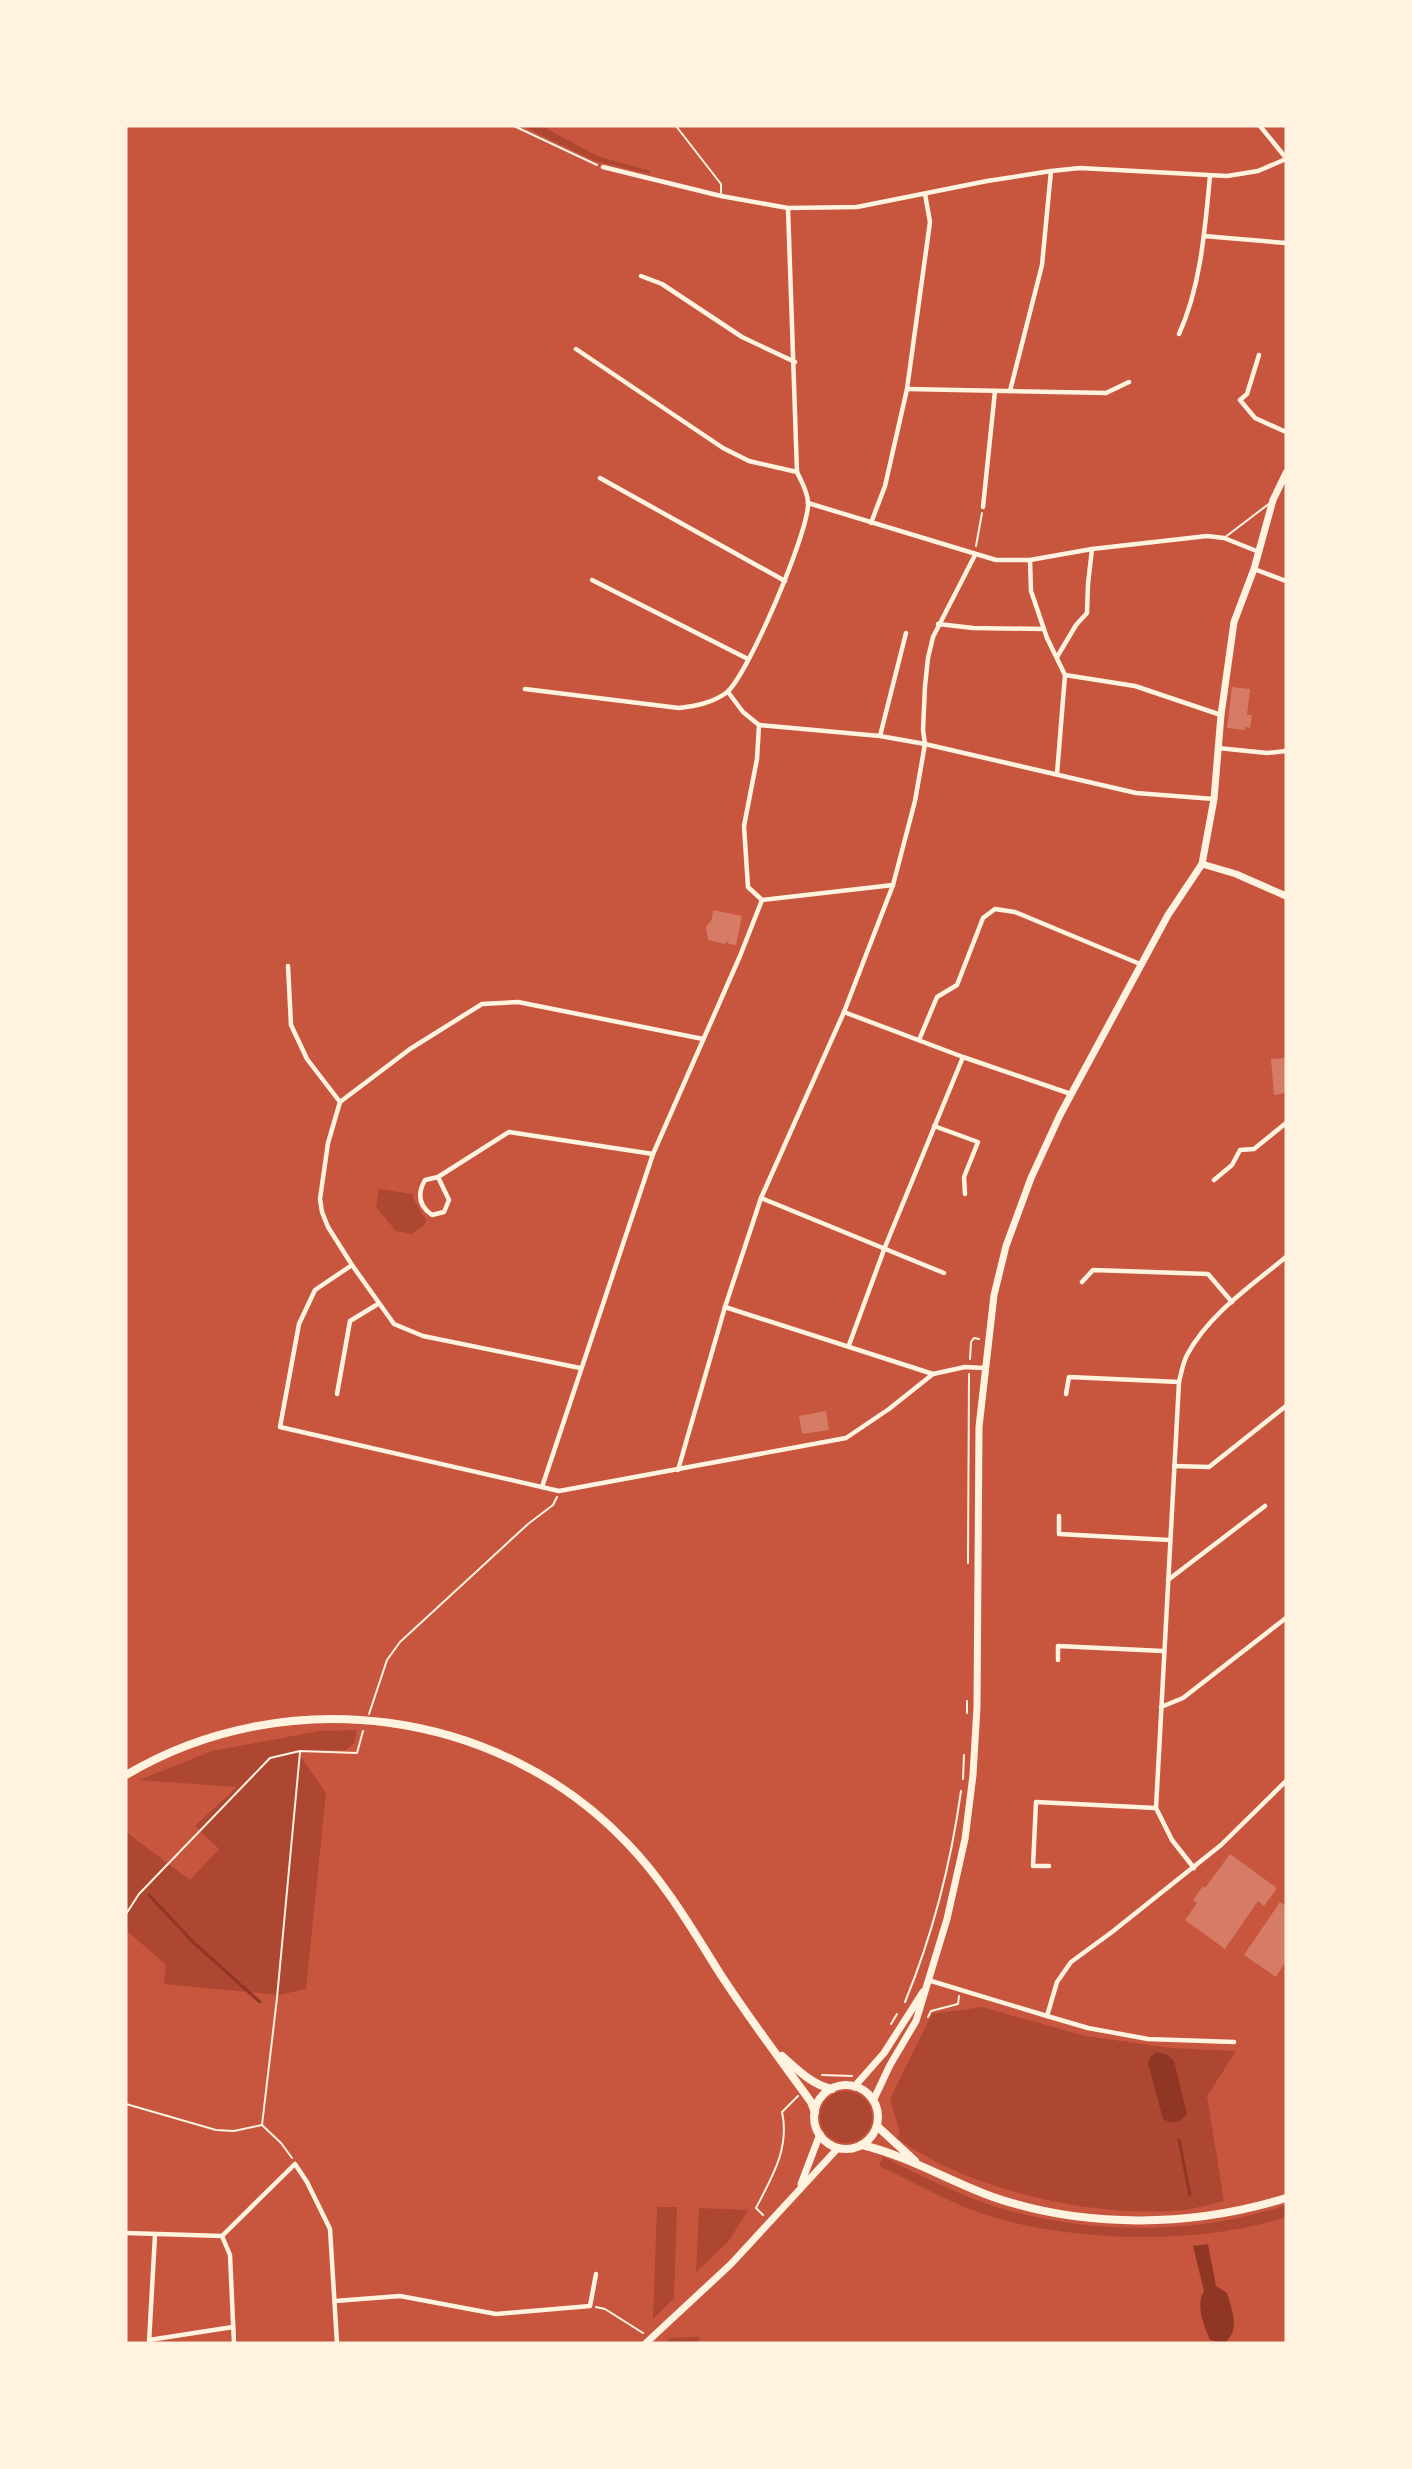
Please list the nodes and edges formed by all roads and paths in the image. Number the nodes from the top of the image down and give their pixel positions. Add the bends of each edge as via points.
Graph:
1 (514, 126) edge
2 (675, 126) edge
3 (1260, 126) edge
4 (1286, 159) edge
5 (603, 167) joint
6 (1051, 171) junction
7 (1210, 176) junction
8 (925, 194) junction
9 (721, 196) junction
10 (788, 208) junction
11 (1204, 236) junction
12 (1286, 243) edge
13 (641, 276) dead end
14 (1179, 334) dead end
15 (576, 349) dead end
16 (1260, 355) dead end
17 (795, 362) junction
18 (1129, 382) dead end
19 (907, 389) junction
20 (996, 391) junction
21 (1010, 391) junction
22 (1286, 432) edge
23 (797, 472) junction
24 (1286, 473) edge
25 (600, 478) dead end
26 (1273, 500) junction
27 (808, 502) junction
28 (983, 507) joint
29 (871, 523) junction
30 (1224, 538) junction
31 (1092, 549) junction
32 (1259, 552) junction
33 (975, 555) junction
34 (1030, 560) junction
35 (1254, 569) junction
36 (592, 580) dead end
37 (785, 581) junction
38 (1286, 581) edge
39 (938, 624) junction
40 (1044, 629) junction
41 (906, 633) dead end
42 (1057, 657) junction
43 (748, 659) junction
44 (1065, 675) junction
45 (525, 689) dead end
46 (728, 692) junction
47 (1221, 715) junction
48 (759, 725) junction
49 (880, 735) junction
50 (925, 744) junction
51 (1218, 748) junction
52 (1286, 751) edge
53 (1058, 774) junction
54 (1214, 799) junction
55 (1202, 864) junction
56 (893, 885) junction
57 (1286, 896) edge
58 (762, 900) junction
59 (1140, 964) junction
60 (288, 966) dead end
61 (844, 1012) junction
62 (703, 1039) junction
63 (919, 1040) junction
64 (963, 1057) junction
65 (1071, 1094) junction
66 (340, 1102) junction
67 (1286, 1123) edge
68 (934, 1126) junction
69 (653, 1154) junction
70 (438, 1177) junction
71 (1214, 1180) dead end
72 (964, 1194) dead end
73 (761, 1198) junction
74 (885, 1247) junction
75 (1286, 1257) edge
76 (352, 1266) junction
77 (944, 1273) dead end
78 (1082, 1282) dead end
79 (1232, 1302) junction
80 (378, 1304) junction
81 (725, 1307) junction
82 (988, 1341) junction
83 (849, 1345) junction
84 (969, 1367) junction
85 (580, 1368) junction
86 (984, 1368) junction
87 (933, 1374) junction
88 (1179, 1382) junction
89 (337, 1394) dead end
90 (1066, 1394) dead end
91 (1286, 1406) edge
92 (1174, 1466) junction
93 (678, 1470) junction
94 (542, 1487) junction
95 (559, 1491) junction
96 (1265, 1506) dead end
97 (1059, 1516) dead end
98 (1169, 1540) junction
99 (968, 1564) dead end
100 (1167, 1580) junction
101 (1286, 1618) edge
102 (1163, 1651) junction
103 (1058, 1660) dead end
104 (377, 1689) dead end
105 (967, 1696) dead end
106 (1161, 1707) junction
107 (967, 1718) dead end
108 (359, 1742) dead end
109 (965, 1750) dead end
110 (300, 1751) junction
111 (126, 1775) edge
112 (1286, 1780) edge
113 (1156, 1808) junction
114 (1049, 1866) dead end
115 (1194, 1868) junction
116 (126, 1914) edge
117 (928, 1980) junction
118 (924, 1990) junction
119 (960, 1991) junction
120 (904, 2005) dead end
121 (900, 2013) dead end
122 (1047, 2016) junction
123 (927, 2018) dead end
124 (888, 2030) dead end
125 (1234, 2042) dead end
126 (772, 2047) junction
127 (855, 2075) dead end
128 (813, 2082) junction
129 (855, 2086) junction
130 (832, 2089) junction
131 (803, 2091) junction
132 (873, 2101) junction
133 (126, 2104) edge
134 (815, 2112) junction
135 (262, 2125) junction
136 (877, 2126) junction
137 (820, 2134) junction
138 (862, 2145) junction
139 (838, 2148) junction
140 (295, 2164) junction
141 (918, 2164) junction
142 (799, 2189) junction
143 (1286, 2198) edge
144 (756, 2208) dead end
145 (126, 2233) edge
146 (155, 2235) junction
147 (222, 2236) junction
148 (596, 2274) dead end
149 (335, 2301) junction
150 (590, 2307) junction
151 (233, 2327) junction
152 (644, 2334) dead end
153 (149, 2341) edge
154 (234, 2343) edge
155 (337, 2343) edge
156 (646, 2343) edge

1 - 5 path
2 - 9 lane via 721,184
3 - 4 street
4 - 7 street via 1258,171
5 - 9 street
6 - 7 street via 1080,168
6 - 8 street
6 - 21 street via 1042,265
7 - 11 street
8 - 10 street via 857,207
8 - 19 street via 930,222
9 - 10 street
10 - 17 street
11 - 12 street
11 - 14 street
13 - 17 street via 662,284 742,337
15 - 23 street via 723,448 749,461
16 - 22 street via 1247,394 1240,400 1255,418
17 - 23 street
18 - 21 street via 1106,393
19 - 20 street
19 - 29 street via 885,486
20 - 21 street
20 - 28 street
23 - 27 street
24 - 26 main road
25 - 37 street
26 - 30 lane
26 - 32 main road
27 - 29 street
27 - 37 street
28 - 33 path
29 - 33 street
30 - 31 street via 1207,536
30 - 32 street
31 - 34 street
31 - 42 street via 1087,613
32 - 35 main road
33 - 34 street via 996,560
33 - 39 street
34 - 40 street via 1031,591
35 - 38 street
35 - 47 main road via 1234,622
36 - 43 street
37 - 43 street
39 - 40 street
39 - 50 street via 928,658
40 - 42 street
41 - 49 street
42 - 44 street
43 - 46 street
44 - 47 street via 1135,686
44 - 53 street
45 - 46 street via 678,708 702,705
46 - 48 street
47 - 51 main road
48 - 49 street
48 - 58 street via 757,759 744,826 748,887
49 - 50 street
50 - 53 street
50 - 56 street
51 - 52 street
51 - 54 main road
53 - 54 street via 1136,793
54 - 55 main road
55 - 57 main road
55 - 59 main road
56 - 58 street
56 - 61 street
58 - 62 street
59 - 63 street via 1015,912 995,909 983,918 957,985 937,998
59 - 65 main road
60 - 66 street via 291,1025 307,1059
61 - 63 street
61 - 73 street
62 - 66 street via 518,1002 483,1004 410,1049
62 - 69 street
63 - 64 street
64 - 65 street
64 - 68 street
65 - 82 main road via 1031,1178 1006,1246
66 - 76 street via 328,1143 320,1199 328,1227
67 - 71 street via 1254,1149 1240,1150 1232,1165
68 - 72 street via 978,1142 964,1177
68 - 74 street
69 - 70 street via 508,1132
69 - 85 street
70 - 70 street via 425,1180 419,1189 421,1203 432,1215 444,1212 449,1200
73 - 74 street
73 - 81 street
74 - 77 street
74 - 83 street
75 - 79 street
76 - 80 street
76 - 94 street via 315,1290 299,1324 280,1426
78 - 79 street via 1093,1270 1208,1274
79 - 88 street via 1209,1324 1186,1356
80 - 85 street via 394,1324 423,1336
80 - 89 street via 350,1321
81 - 83 street
81 - 93 street
82 - 84 path via 974,1338 971,1342
82 - 86 main road
83 - 87 street
84 - 86 street
84 - 87 street
84 - 99 path
85 - 94 street
86 - 117 main road via 978,1450 979,1631 972,1784 960,1868
87 - 93 street via 846,1438
88 - 90 street via 1069,1377
88 - 92 street
91 - 92 street via 1209,1467
92 - 98 street
93 - 95 street
94 - 95 street
95 - 104 path via 553,1505 400,1642 387,1660
96 - 100 street
97 - 98 street via 1059,1534
98 - 100 street
100 - 102 street
101 - 106 street via 1183,1698
102 - 103 street via 1058,1646
102 - 106 street
105 - 107 path
106 - 113 street
108 - 110 path via 357,1753
109 - 120 path via 948,1866 933,1924
110 - 116 path via 276,1756 262,1765 139,1894
110 - 135 path
111 - 126 main road via 207,1738 306,1719 359,1719 421,1727 500,1753 568,1792 627,1842 667,1891
112 - 115 street
113 - 114 street via 1036,1802 1033,1866
113 - 115 street via 1172,1840
115 - 122 street via 1071,1962 1057,1982
117 - 118 main road
117 - 119 street
118 - 129 main road via 884,2053
118 - 132 main road via 916,2021
119 - 122 street
119 - 123 path via 957,2004 931,2011
121 - 124 path
122 - 125 street via 1148,2039
126 - 128 main road
126 - 131 main road
127 - 128 path via 821,2075
128 - 130 main road
129 - 130 main road
129 - 132 main road
130 - 134 main road via 822,2096
131 - 134 main road
131 - 144 path via 782,2112 782,2152
132 - 136 main road
133 - 135 path via 216,2130
134 - 137 main road
135 - 140 path
136 - 138 main road
136 - 141 main road
137 - 139 main road
137 - 142 main road
138 - 139 main road
138 - 141 main road
139 - 142 main road
140 - 147 street
140 - 149 street via 330,2229
141 - 143 main road via 993,2197 1086,2217 1186,2218
142 - 156 main road via 731,2264
145 - 146 street
146 - 147 street
146 - 153 street
147 - 151 street via 230,2255
148 - 150 street
149 - 150 street via 400,2296 496,2314
149 - 155 street
150 - 152 path via 606,2309
151 - 153 street
151 - 154 street

